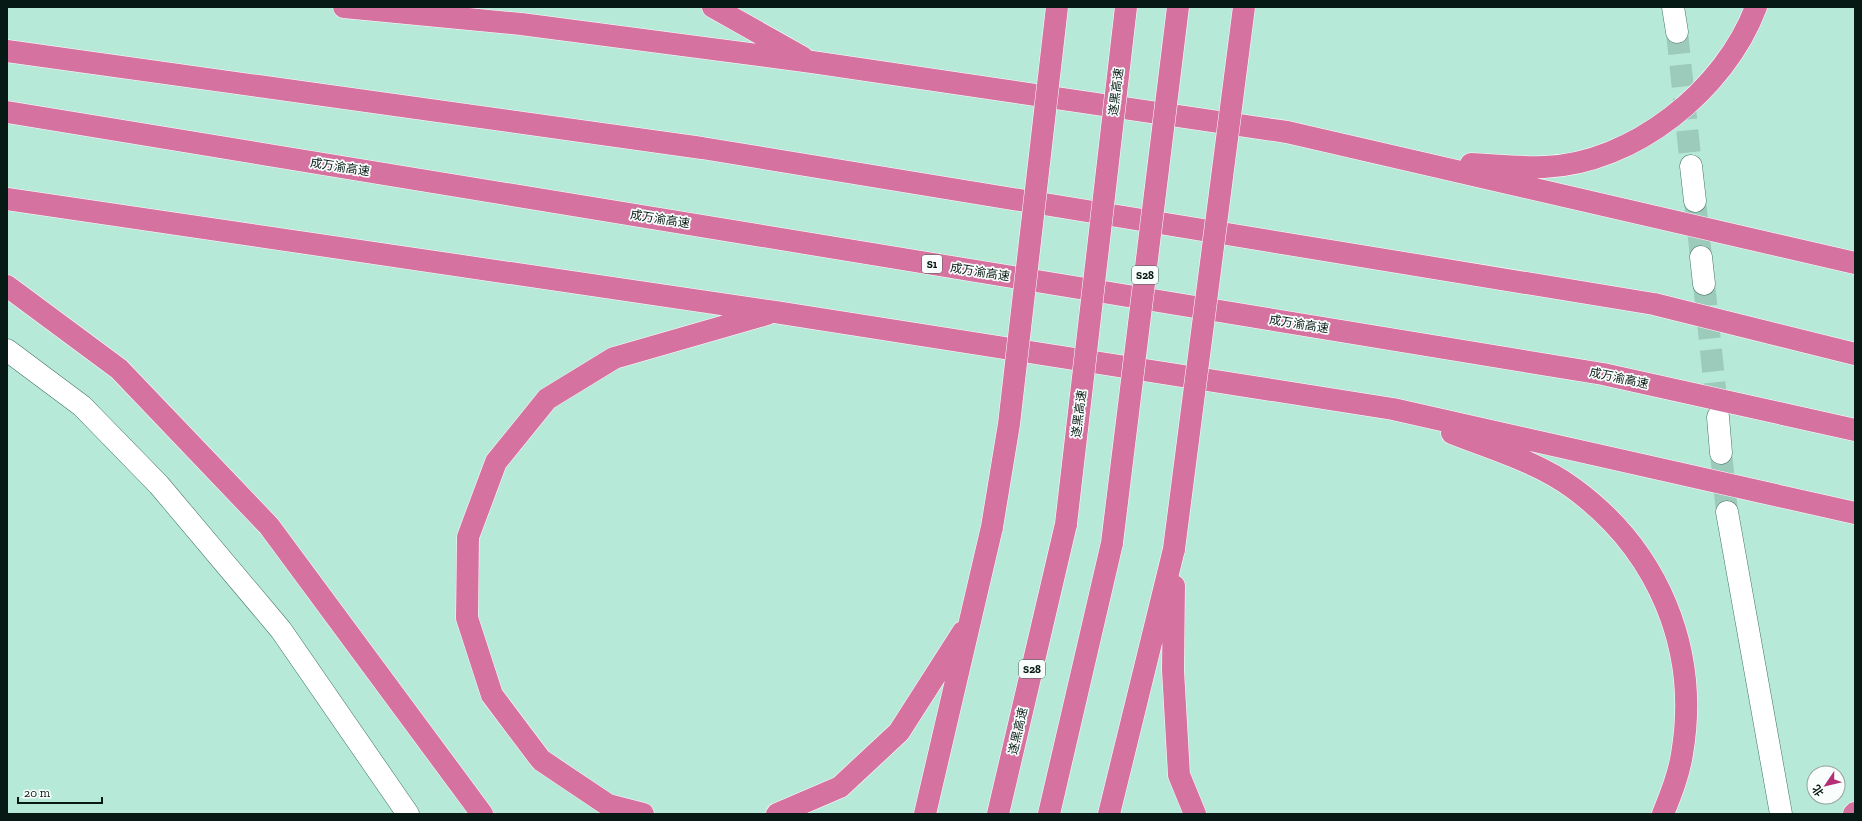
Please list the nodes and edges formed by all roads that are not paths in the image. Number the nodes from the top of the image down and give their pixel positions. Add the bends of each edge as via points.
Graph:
1 (344, 7) edge
2 (713, 7) edge
3 (1057, 7) edge
4 (1126, 7) edge
5 (1178, 7) edge
6 (1244, 7) edge
7 (1673, 7) edge
8 (1756, 7) edge
9 (1677, 32) tunnel mouth
10 (7, 51) edge
11 (812, 62) junction
12 (7, 112) edge
13 (1420, 162) junction
14 (1691, 166) tunnel mouth
15 (7, 199) edge
16 (1695, 201) tunnel mouth
17 (1701, 257) tunnel mouth
18 (1855, 264) edge
19 (1704, 284) tunnel mouth
20 (7, 286) edge
21 (775, 312) junction
22 (7, 350) edge
23 (1855, 354) edge
24 (1393, 409) junction
25 (1718, 417) tunnel mouth
26 (1855, 430) edge
27 (1721, 452) tunnel mouth
28 (1727, 512) tunnel mouth
29 (1855, 513) edge
30 (1174, 549) junction
31 (972, 618) junction
32 (408, 814) edge
33 (482, 814) edge
34 (643, 814) edge
35 (777, 814) edge
36 (925, 814) edge
37 (998, 814) edge
38 (1049, 814) edge
39 (1109, 814) edge
40 (1195, 814) edge
41 (1663, 814) edge
42 (1781, 814) edge

1 - 11 highway via 521,24
2 - 11 highway
3 - 31 highway, bridge via 1009,424 992,527
4 - 37 highway, 遂黑高速 / S28, bridge via 1066,524
5 - 38 highway, S28, bridge via 1112,543
6 - 30 highway, bridge
7 - 9 street
8 - 13 highway via 1727,60 1703,90 1679,112 1629,143 1581,160 1544,167
10 - 23 highway via 710,149 1654,304
11 - 13 highway via 1287,132
12 - 26 highway, 成万渝高速 / S1 via 1603,374
13 - 18 highway
14 - 16 street
15 - 21 highway
17 - 19 street
20 - 33 highway via 119,369 268,526
21 - 24 highway
21 - 34 highway via 614,358 547,399 496,462 468,538 467,618 492,695 541,760 608,805
22 - 32 street via 82,406 158,485 281,630
24 - 29 highway
24 - 41 highway via 1543,470 1599,509 1623,533 1643,560 1660,590 1673,621 1682,654 1686,687 1682,755 1674,787
25 - 27 street
28 - 42 street
30 - 39 highway
30 - 40 highway via 1175,719 1180,775
31 - 35 highway via 899,732 840,787
31 - 36 highway

